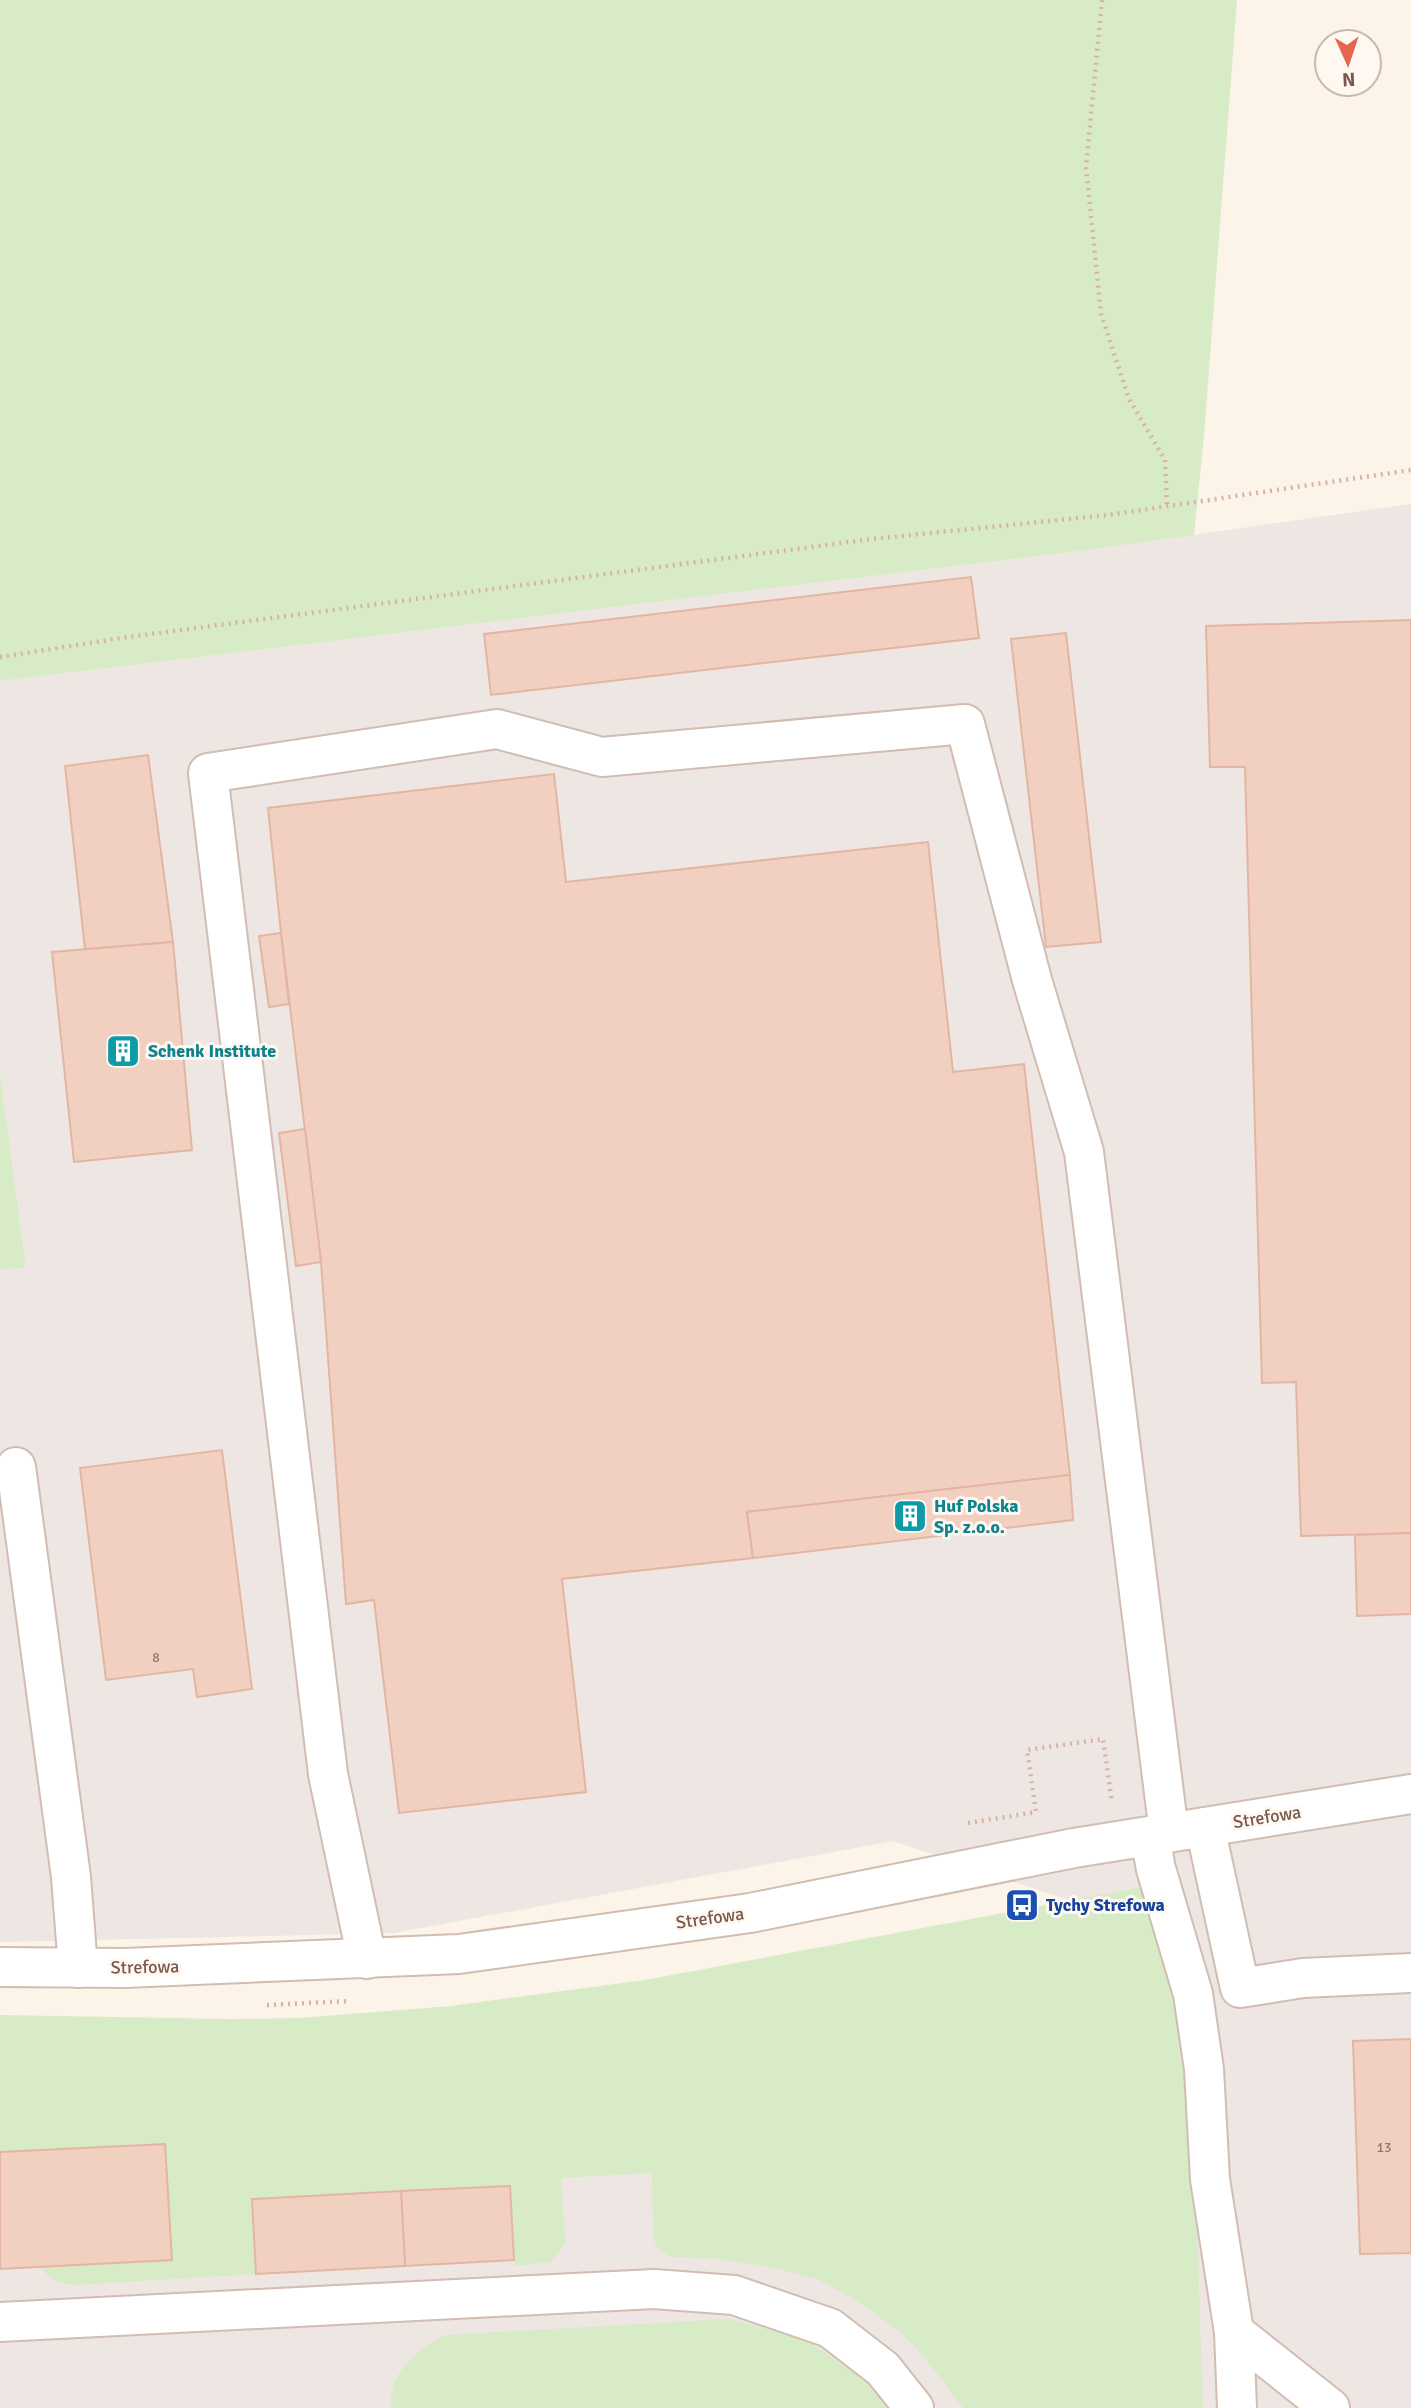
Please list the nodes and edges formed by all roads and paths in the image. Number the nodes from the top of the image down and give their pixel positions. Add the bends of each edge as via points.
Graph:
1 (1102, 0) edge
2 (1411, 471) edge
3 (1167, 506) junction
4 (0, 657) edge
5 (16, 1467) dead end
6 (1411, 1794) edge
7 (968, 1823) dead end
8 (1160, 1834) junction
9 (367, 1959) junction
10 (0, 1967) edge
11 (78, 1968) junction
12 (1411, 1973) edge
13 (0, 2322) edge
14 (1234, 2332) junction
15 (914, 2408) edge
16 (1237, 2408) edge
17 (1330, 2408) edge

1 - 3 path via 1086,167 1101,314 1129,399 1165,460
2 - 3 path
3 - 4 path via 831,545
5 - 11 street via 71,1877
6 - 8 street, Strefowa
7 - 8 path via 1036,1812 1027,1750 1103,1739
8 - 9 street, Strefowa via 750,1913 459,1954
8 - 9 street via 1084,1152 1032,979 965,724 603,757 497,729 208,773 328,1774
8 - 12 street via 1210,1860 1240,1989 1303,1978
8 - 14 street via 1156,1869 1193,1994 1204,2069 1210,2179
9 - 11 street, Strefowa
10 - 11 street, Strefowa
13 - 15 street via 654,2289 734,2295 830,2328 883,2368
14 - 16 street
14 - 17 street

